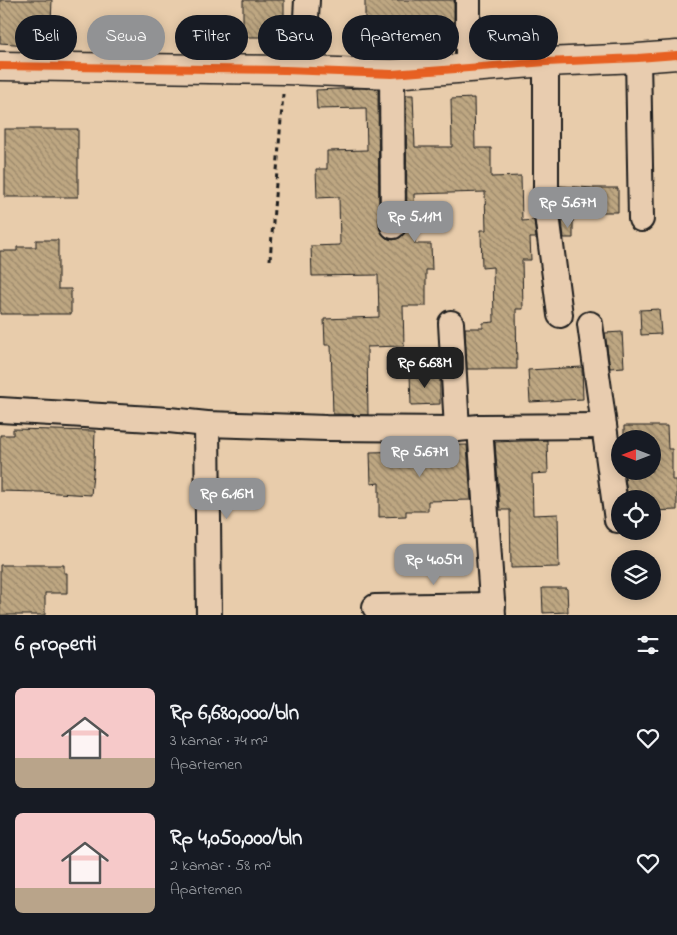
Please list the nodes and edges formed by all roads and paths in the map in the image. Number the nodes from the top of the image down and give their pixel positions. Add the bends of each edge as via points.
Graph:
1 (307, 0) edge
2 (468, 0) edge
3 (677, 55) edge
4 (638, 58) junction
5 (546, 62) junction
6 (0, 66) edge
7 (468, 68) junction
8 (294, 70) junction
9 (392, 74) junction
10 (641, 219) dead end
11 (393, 226) dead end
12 (270, 260) dead end
13 (560, 315) dead end
14 (451, 323) dead end
15 (590, 324) dead end
16 (0, 410) edge
17 (208, 424) junction
18 (604, 426) junction
19 (480, 427) junction
20 (457, 429) junction
21 (613, 490) edge
22 (375, 607) dead end
23 (493, 610) edge
24 (208, 615) edge

1 - 8 street
2 - 7 street
3 - 4 main road
4 - 5 main road
4 - 10 street
5 - 7 main road
5 - 13 street via 546,208
6 - 8 main road
7 - 9 main road
8 - 9 main road
8 - 12 path
9 - 11 street
14 - 20 street
15 - 18 street
16 - 17 street
17 - 20 street
17 - 24 street
18 - 19 street
18 - 21 street
19 - 20 street
19 - 23 street
22 - 23 street

